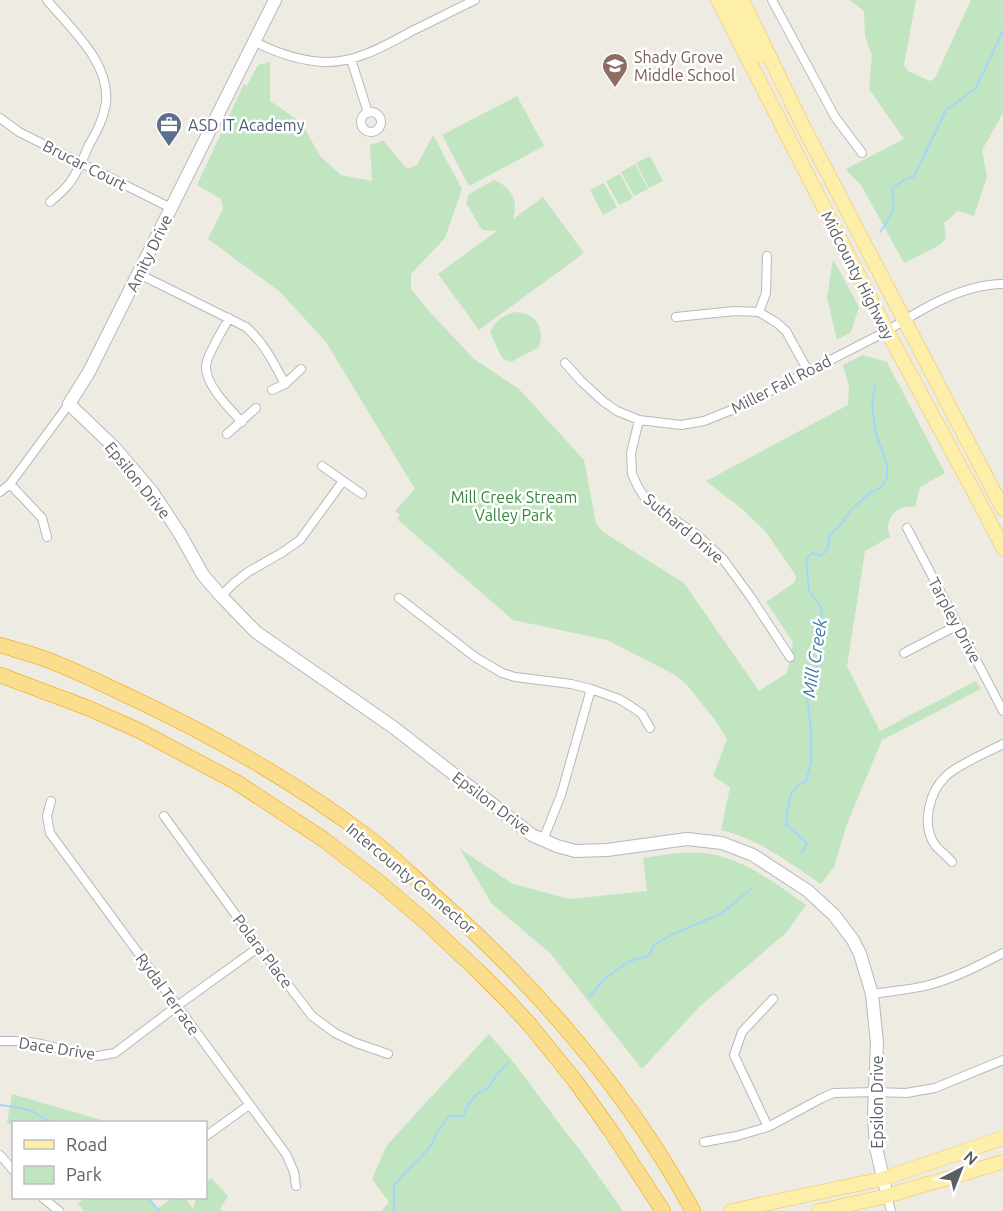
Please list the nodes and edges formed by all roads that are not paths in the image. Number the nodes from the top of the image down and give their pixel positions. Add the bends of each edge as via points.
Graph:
1 (47, 0) edge
2 (275, 0) edge
3 (475, 0) edge
4 (718, 0) edge
5 (729, 0) edge
6 (742, 0) edge
7 (772, 0) edge
8 (255, 42) junction
9 (351, 59) junction
10 (368, 113) dead end
11 (0, 118) edge
12 (803, 126) junction
13 (862, 153) dead end
14 (81, 162) junction
15 (50, 202) dead end
16 (171, 208) junction
17 (767, 256) dead end
18 (139, 274) junction
19 (1003, 284) edge
20 (759, 312) junction
21 (676, 317) dead end
22 (229, 318) junction
23 (905, 320) junction
24 (886, 331) junction
25 (565, 363) dead end
26 (301, 369) dead end
27 (808, 371) junction
28 (285, 384) junction
29 (272, 390) dead end
30 (69, 404) junction
31 (256, 408) dead end
32 (639, 420) junction
33 (242, 422) junction
34 (227, 434) dead end
35 (322, 466) dead end
36 (343, 481) junction
37 (10, 484) junction
38 (0, 492) edge
39 (362, 494) dead end
40 (1003, 509) edge
41 (907, 528) dead end
42 (47, 537) dead end
43 (1003, 548) edge
44 (221, 596) junction
45 (399, 598) dead end
46 (958, 625) junction
47 (0, 645) edge
48 (904, 653) dead end
49 (790, 657) dead end
50 (0, 675) edge
51 (591, 689) junction
52 (1003, 711) edge
53 (650, 728) dead end
54 (1003, 744) edge
55 (51, 801) dead end
56 (164, 816) dead end
57 (543, 840) junction
58 (952, 862) dead end
59 (259, 947) junction
60 (1003, 953) edge
61 (872, 994) junction
62 (772, 999) dead end
63 (177, 1006) junction
64 (0, 1041) edge
65 (388, 1054) dead end
66 (1003, 1060) edge
67 (875, 1092) junction
68 (249, 1105) junction
69 (768, 1127) junction
70 (207, 1135) edge
71 (1003, 1138) edge
72 (704, 1142) dead end
73 (0, 1155) edge
74 (1003, 1161) edge
75 (12, 1169) edge
76 (296, 1186) dead end
77 (885, 1187) junction
78 (45, 1199) edge
79 (660, 1205) edge
80 (59, 1211) edge
81 (693, 1211) edge
82 (731, 1211) edge
83 (819, 1211) edge
84 (891, 1211) edge

1 - 14 street via 93,55 104,78 103,117
2 - 8 street, Amity Drive
3 - 9 street
4 - 24 main road, Midcounty Highway
5 - 12 main road via 792,116
6 - 12 main road, Midcounty Highway
7 - 13 street via 835,117
8 - 9 street via 299,60 327,63
8 - 16 street, Amity Drive
9 - 10 street
11 - 14 street, Brucar Court via 19,132
12 - 23 main road, Midcounty Highway
14 - 15 street via 68,185
14 - 16 street, Brucar Court
16 - 18 street, Amity Drive
17 - 20 street via 766,293
18 - 22 street
18 - 30 street, Amity Drive
19 - 23 street, Miller Fall Road via 967,290
20 - 21 street
20 - 27 street via 786,331
22 - 28 street via 256,336
22 - 33 street via 206,366 219,396
23 - 24 street, Miller Fall Road
23 - 40 main road, Midcounty Highway
24 - 27 street, Miller Fall Road
24 - 43 main road, Midcounty Highway
25 - 32 street, Miller Fall Road via 604,402
26 - 28 street
27 - 32 street, Miller Fall Road via 704,421 681,425
28 - 29 street
30 - 37 street, Amity Drive
30 - 44 street, Epsilon Drive via 114,447 153,493 203,575
31 - 33 street
32 - 49 street, Suthard Drive via 631,453 632,474 645,498 696,534 723,559
33 - 34 street
35 - 36 street
36 - 39 street
36 - 44 street via 300,540 248,572
37 - 38 street, Amity Drive
37 - 42 street via 42,518
41 - 46 street, Tarpley Drive
44 - 57 street, Epsilon Drive via 256,632 393,727
45 - 51 street via 502,673
46 - 48 street
46 - 52 street, Tarpley Drive
47 - 81 highway, Intercounty Connector via 48,660 166,713 234,749 371,839 509,964 558,1017 650,1138
50 - 79 highway, Intercounty Connector via 131,727 236,782 323,839 380,883 480,973 530,1025 576,1082
51 - 53 street via 632,707 642,714
51 - 57 street via 561,795
54 - 58 street via 944,777 931,798 930,832 934,844
55 - 63 street, Rydal Terrace via 47,816 50,833
56 - 59 street, Polara Place
57 - 61 street, Epsilon Drive via 575,851 687,839 722,843 753,855 808,891 834,915 860,954
59 - 63 street, Dace Drive
59 - 65 street, Polara Place via 312,1016 356,1044
60 - 61 street via 927,986
61 - 67 street, Epsilon Drive via 877,1043
62 - 69 street via 742,1032 734,1055
63 - 64 street, Dace Drive via 115,1053 88,1056 41,1044
63 - 68 street, Rydal Terrace
66 - 67 street via 935,1088 906,1094
67 - 69 street via 834,1093
67 - 77 street, Epsilon Drive via 876,1148
68 - 70 street
68 - 76 street, Rydal Terrace via 286,1154
69 - 72 street
71 - 77 main road
73 - 75 street
74 - 77 main road
77 - 82 main road
77 - 83 main road
77 - 84 street
78 - 80 street

